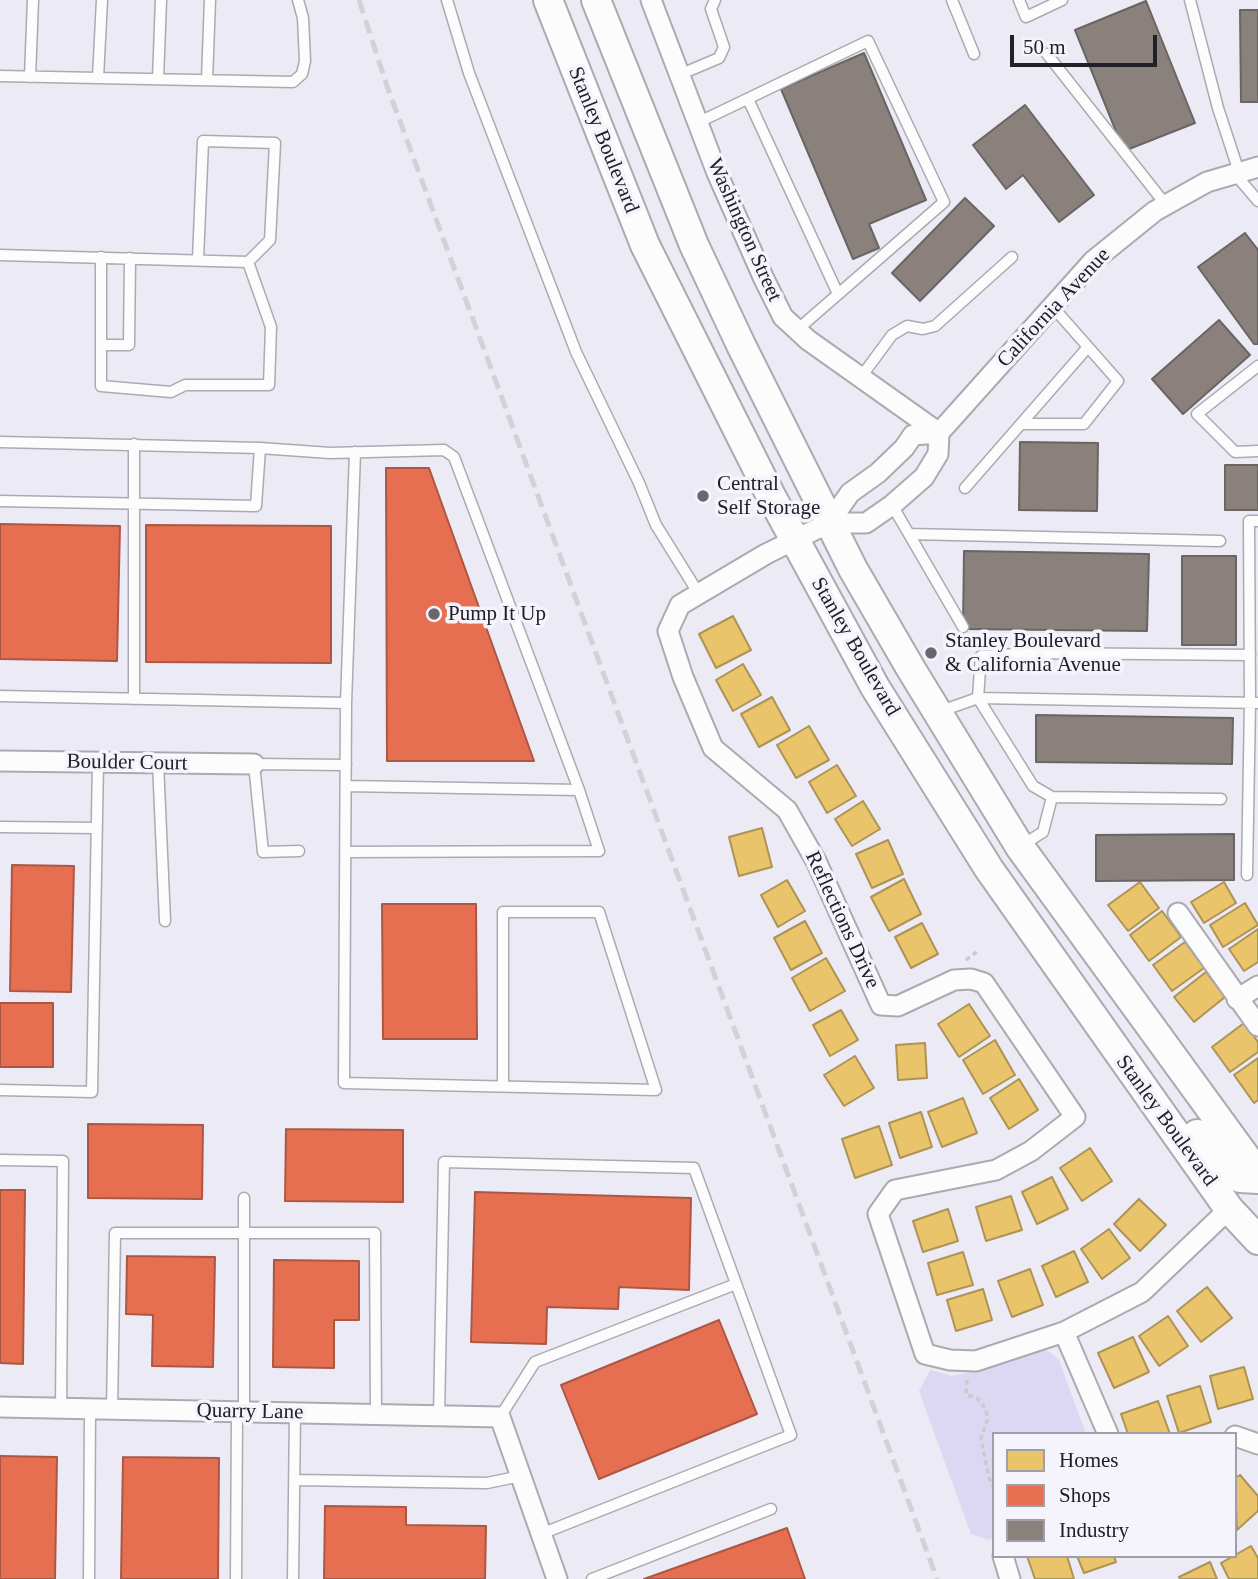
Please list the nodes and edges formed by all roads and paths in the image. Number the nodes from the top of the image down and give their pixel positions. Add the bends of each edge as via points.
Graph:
1 (33, 0) edge
2 (102, 0) edge
3 (161, 0) edge
4 (210, 0) edge
5 (298, 0) edge
6 (447, 0) edge
7 (548, 0) edge
8 (596, 0) edge
9 (651, 0) edge
10 (715, 0) edge
11 (952, 0) edge
12 (1019, 0) edge
13 (1062, 0) edge
14 (1190, 0) edge
15 (974, 54) dead end
16 (1047, 54) dead end
17 (679, 75) junction
18 (0, 76) edge
19 (30, 77) junction
20 (98, 78) junction
21 (158, 79) junction
22 (207, 80) junction
23 (748, 99) junction
24 (697, 123) junction
25 (1244, 171) edge
26 (1258, 201) edge
27 (1166, 205) junction
28 (0, 255) edge
29 (101, 257) junction
30 (1012, 257) dead end
31 (130, 258) junction
32 (198, 259) junction
33 (248, 262) junction
34 (838, 294) junction
35 (1052, 306) junction
36 (797, 330) junction
37 (101, 345) junction
38 (1088, 347) junction
39 (1258, 366) edge
40 (861, 376) junction
41 (1021, 424) junction
42 (939, 433) junction
43 (0, 442) edge
44 (134, 444) junction
45 (260, 448) junction
46 (1258, 451) edge
47 (355, 452) junction
48 (965, 488) dead end
49 (0, 500) edge
50 (133, 503) junction
51 (892, 505) junction
52 (1258, 522) edge
53 (829, 523) junction
54 (909, 534) junction
55 (794, 540) junction
56 (1220, 541) dead end
57 (699, 595) junction
58 (963, 627) dead end
59 (1250, 655) junction
60 (0, 696) edge
61 (978, 698) junction
62 (134, 699) junction
63 (346, 703) junction
64 (1254, 703) edge
65 (937, 712) junction
66 (0, 761) edge
67 (98, 762) junction
68 (158, 763) junction
69 (254, 764) junction
70 (346, 765) junction
71 (346, 786) junction
72 (579, 790) junction
73 (1052, 797) junction
74 (1221, 799) dead end
75 (0, 827) edge
76 (97, 828) junction
77 (1020, 847) junction
78 (299, 850) dead end
79 (345, 852) junction
80 (989, 869) junction
81 (1247, 875) dead end
82 (1178, 913) dead end
83 (165, 921) dead end
84 (1258, 986) edge
85 (1237, 999) junction
86 (1089, 1012) junction
87 (1258, 1026) edge
88 (503, 1086) junction
89 (0, 1090) edge
90 (0, 1160) edge
91 (1258, 1177) edge
92 (244, 1198) dead end
93 (1229, 1209) junction
94 (1258, 1218) edge
95 (244, 1233) junction
96 (1258, 1240) edge
97 (736, 1284) junction
98 (1064, 1332) junction
99 (962, 1360) junction
100 (0, 1407) edge
101 (61, 1409) junction
102 (90, 1409) junction
103 (112, 1410) junction
104 (240, 1412) junction
105 (295, 1413) junction
106 (376, 1415) junction
107 (439, 1416) junction
108 (500, 1417) junction
109 (1107, 1432) edge
110 (1237, 1437) edge
111 (1258, 1444) edge
112 (521, 1476) junction
113 (295, 1480) junction
114 (992, 1484) edge
115 (771, 1509) dead end
116 (541, 1534) junction
117 (1004, 1558) edge
118 (89, 1579) edge
119 (236, 1579) edge
120 (293, 1579) edge
121 (557, 1579) edge
122 (593, 1579) edge
123 (1010, 1579) edge

1 - 19 lane
2 - 20 lane
3 - 21 lane
4 - 22 lane
5 - 22 lane via 305,61 302,74 293,82
6 - 57 lane via 469,73 576,352 656,525
7 - 55 main road, Stanley Boulevard via 645,245
8 - 53 main road, Stanley Boulevard via 694,245
9 - 17 street, Washington Street
10 - 17 lane via 711,9 724,47 719,58
11 - 15 lane
12 - 13 lane via 1026,17
14 - 25 lane via 1218,108
16 - 27 lane
17 - 24 street, Washington Street
18 - 19 lane
19 - 20 lane
20 - 21 lane
21 - 22 lane
23 - 24 lane
23 - 34 lane
23 - 34 lane via 868,41 944,202
24 - 36 street, Washington Street via 764,279 783,317
25 - 26 lane
25 - 27 street, California Avenue via 1207,182
27 - 35 street, California Avenue via 1093,261
28 - 29 lane
29 - 31 lane
29 - 37 lane
30 - 40 lane via 935,326 907,326 892,335
31 - 32 lane
31 - 37 lane via 129,345
32 - 33 lane
32 - 33 lane via 204,141 275,143 270,240
33 - 37 lane via 271,327 269,384 185,384 170,392 101,386
34 - 36 lane
35 - 38 lane
35 - 42 street, California Avenue
36 - 40 street, Washington Street
38 - 41 lane
38 - 41 lane via 1118,381 1084,425
39 - 46 lane via 1198,414 1235,453
40 - 42 street, Washington Street
41 - 48 lane
42 - 51 street, California Avenue via 939,454 924,477
42 - 53 street, California Avenue via 913,435 878,474 850,494
43 - 44 lane
44 - 45 lane
44 - 50 lane
45 - 47 lane
45 - 50 lane via 256,506
47 - 63 lane
47 - 72 lane via 444,450 454,457
49 - 50 lane
50 - 62 lane
51 - 53 street, California Avenue via 866,523
51 - 54 lane
52 - 59 lane via 1249,521
53 - 55 street, California Avenue
53 - 65 main road, Stanley Boulevard
54 - 56 lane
54 - 58 lane
55 - 57 street, Reflections Drive
55 - 80 main road, Stanley Boulevard via 874,687
57 - 99 street, Reflections Drive via 680,606 668,631 713,748 787,810 816,861 881,1005 898,1006 954,980 984,983 1075,1116 1031,1151 996,1170 895,1190 878,1214 925,1354
59 - 61 lane via 981,656
59 - 64 lane
60 - 62 lane
61 - 64 lane
61 - 65 lane
61 - 73 lane via 1033,786
62 - 63 lane
63 - 70 lane
64 - 81 lane
65 - 77 main road, Stanley Boulevard
66 - 67 street, Boulder Court
67 - 68 street, Boulder Court
67 - 76 lane
68 - 69 street, Boulder Court
68 - 83 lane
69 - 70 lane
69 - 78 lane via 263,852
70 - 71 lane
71 - 72 lane
71 - 79 lane
72 - 79 lane via 599,851
73 - 74 lane
73 - 77 lane via 1043,832
75 - 76 lane
76 - 89 lane via 92,1092
77 - 80 main road
77 - 91 main road, Stanley Boulevard
79 - 88 lane via 344,1083
80 - 86 main road, Stanley Boulevard
82 - 85 street
84 - 85 street
85 - 87 street
86 - 91 main road via 1144,1066 1226,1169 1240,1178
86 - 93 main road, Stanley Boulevard
88 - 88 lane via 656,1090 600,912 503,912
90 - 101 lane via 63,1161
92 - 95 lane
93 - 94 main road
93 - 96 main road, Stanley Boulevard
93 - 98 street, Reflections Drive via 1142,1292
95 - 103 lane via 115,1233
95 - 104 lane
95 - 106 lane via 375,1233
97 - 107 lane via 694,1168 444,1163
97 - 108 lane via 535,1362
97 - 116 lane via 791,1435
98 - 99 street, Reflections Drive via 976,1361
98 - 109 street
99 - 114 path via 965,1395 977,1398 988,1418 981,1438
100 - 101 street, Quarry Lane
101 - 102 street, Quarry Lane
102 - 103 street, Quarry Lane
102 - 118 lane
103 - 104 street, Quarry Lane
104 - 105 street, Quarry Lane
104 - 119 lane
105 - 106 street, Quarry Lane
105 - 113 lane
106 - 107 street, Quarry Lane
107 - 108 street, Quarry Lane
108 - 112 street
110 - 111 street
112 - 113 lane via 487,1483
112 - 116 street
113 - 120 lane
115 - 122 lane
116 - 121 street
117 - 123 street

